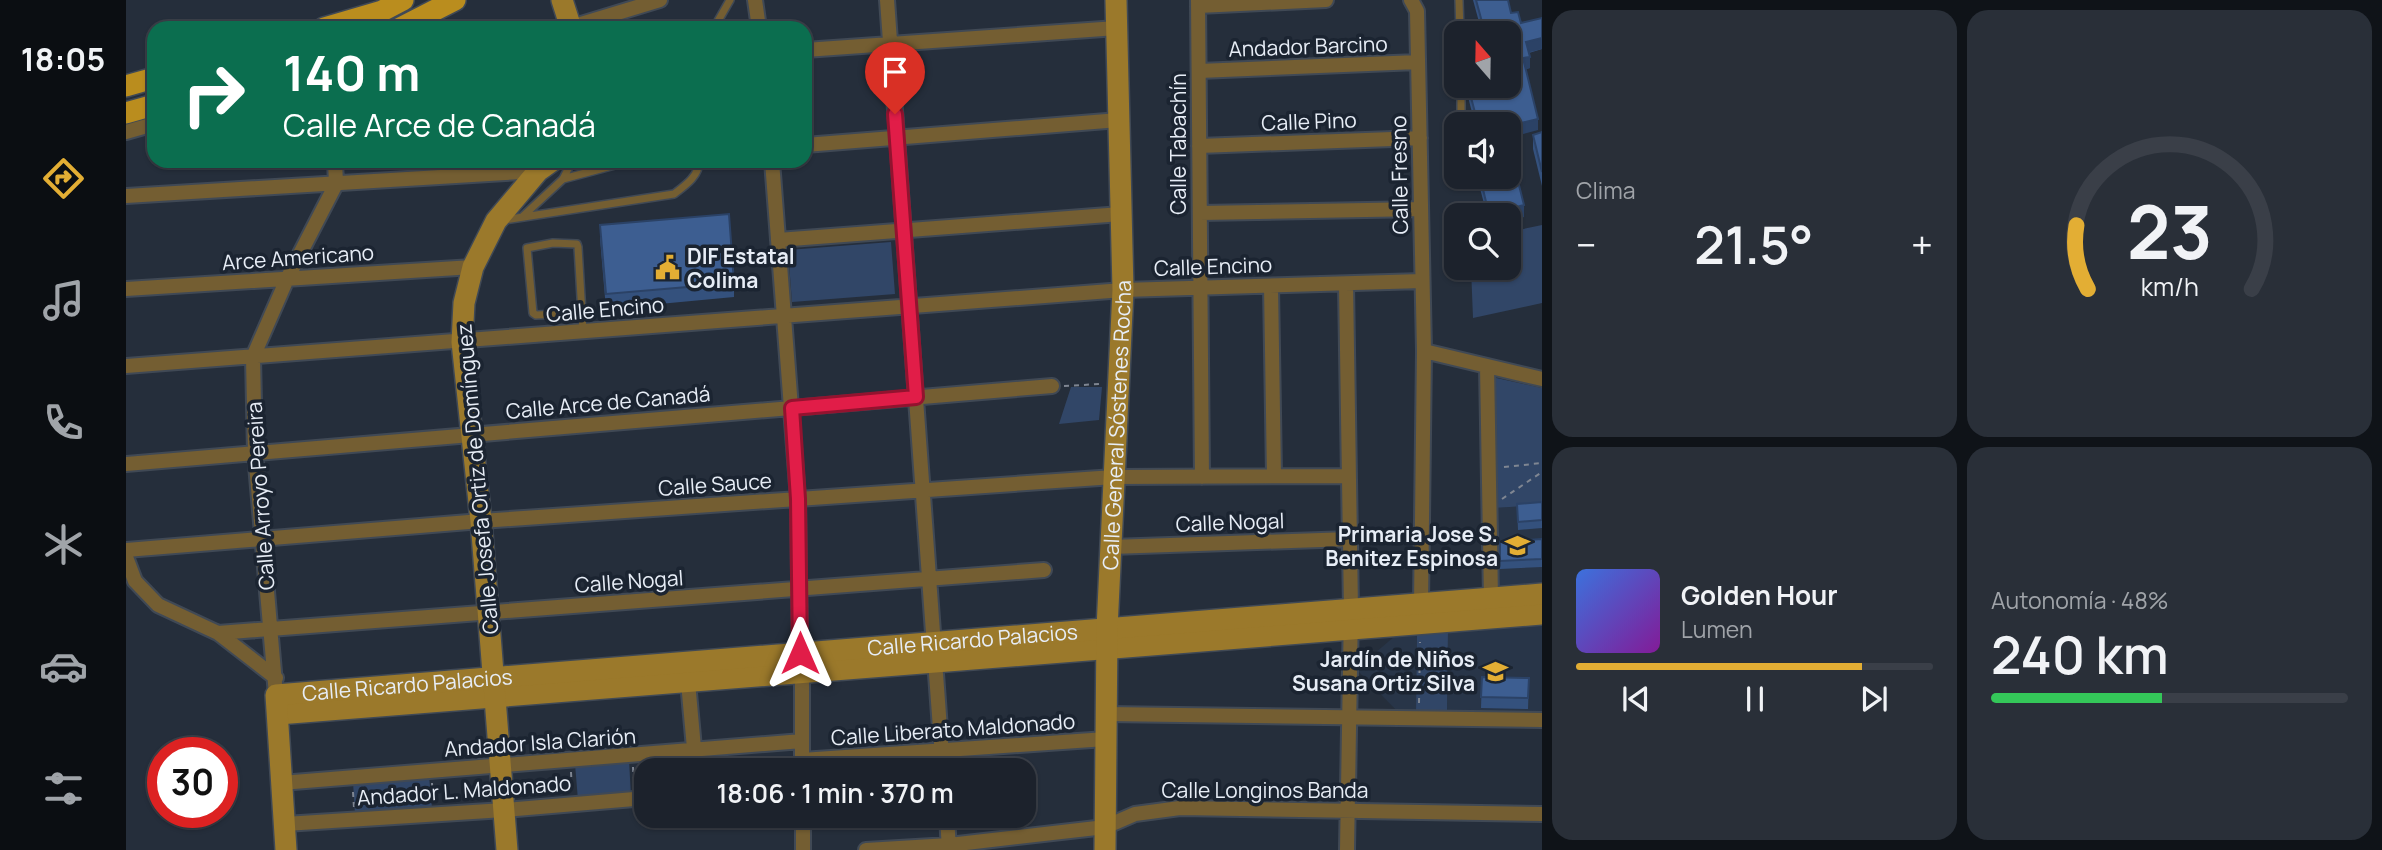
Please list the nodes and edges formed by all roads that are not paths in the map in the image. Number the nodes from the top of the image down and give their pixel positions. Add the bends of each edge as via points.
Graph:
1 (403, 0) edge
2 (455, 0) edge
3 (549, 0) edge
4 (562, 0) edge
5 (660, 0) edge
6 (730, 0) edge
7 (755, 0) edge
8 (887, 0) edge
9 (1116, 0) edge
10 (1326, 0) edge
11 (1411, 0) edge
12 (1459, 0) edge
13 (1198, 3) edge
14 (348, 21) edge
15 (414, 21) edge
16 (554, 21) edge
17 (569, 21) edge
18 (593, 21) edge
19 (718, 21) edge
20 (758, 21) edge
21 (1460, 21) edge
22 (1117, 28) junction
23 (890, 44) junction
24 (812, 50) edge
25 (1418, 62) junction
26 (1199, 71) junction
27 (147, 80) edge
28 (126, 86) edge
29 (147, 107) edge
30 (126, 113) edge
31 (1119, 120) junction
32 (147, 126) edge
33 (126, 132) edge
34 (897, 138) junction
35 (1420, 138) junction
36 (812, 144) edge
37 (1199, 146) junction
38 (335, 168) edge
39 (547, 168) edge
40 (699, 168) edge
41 (773, 168) edge
42 (336, 184) junction
43 (126, 197) edge
44 (1421, 209) junction
45 (1200, 213) junction
46 (1121, 214) junction
47 (521, 218) junction
48 (496, 221) junction
49 (904, 230) junction
50 (778, 240) junction
51 (473, 267) junction
52 (287, 279) junction
53 (1422, 281) junction
54 (1346, 284) junction
55 (1271, 286) junction
56 (1200, 288) junction
57 (126, 289) edge
58 (1123, 290) junction
59 (909, 306) junction
60 (583, 313) junction
61 (784, 316) junction
62 (583, 331) junction
63 (462, 342) junction
64 (1424, 351) junction
65 (253, 356) junction
66 (126, 366) edge
67 (1487, 366) junction
68 (1542, 379) edge
69 (1052, 386) road end
70 (916, 397) junction
71 (792, 408) junction
72 (472, 435) junction
73 (256, 453) junction
74 (126, 464) edge
75 (1274, 476) junction
76 (1349, 476) junction
77 (1114, 477) junction
78 (1202, 477) junction
79 (923, 491) junction
80 (798, 499) junction
81 (481, 522) junction
82 (262, 539) junction
83 (1350, 539) junction
84 (1111, 547) junction
85 (126, 550) edge
86 (126, 557) edge
87 (1044, 570) dead end
88 (929, 579) junction
89 (800, 589) junction
90 (1542, 594) edge
91 (1491, 598) junction
92 (488, 612) junction
93 (1421, 614) junction
94 (1542, 614) edge
95 (1350, 619) junction
96 (271, 629) junction
97 (218, 633) junction
98 (1107, 639) junction
99 (935, 652) junction
100 (801, 663) junction
101 (688, 682) junction
102 (495, 687) junction
103 (276, 696) junction
104 (1106, 715) junction
105 (1349, 717) junction
106 (1542, 720) edge
107 (1106, 739) junction
108 (802, 741) junction
109 (693, 750) junction
110 (942, 752) junction
111 (694, 758) edge
112 (802, 758) edge
113 (877, 758) edge
114 (942, 758) edge
115 (501, 766) junction
116 (281, 783) junction
117 (634, 799) edge
118 (504, 810) junction
119 (1348, 810) junction
120 (1542, 814) edge
121 (285, 824) junction
122 (1105, 827) junction
123 (803, 828) edge
124 (948, 828) edge
125 (949, 848) edge
126 (286, 850) edge
127 (507, 850) edge
128 (803, 850) edge
129 (866, 850) edge
130 (1104, 850) edge
131 (1348, 850) edge

1 - 14 main road
2 - 15 main road
3 - 16 street
4 - 17 street
5 - 18 street
6 - 19 lane
7 - 20 street
8 - 23 street
9 - 22 street, Calle General Sóstenes Rocha
10 - 13 street
11 - 25 street, Calle Fresno via 1417,11
12 - 21 lane
13 - 26 street, Calle Tabachín
22 - 23 street
22 - 31 street, Calle General Sóstenes Rocha
23 - 24 street
23 - 34 street
25 - 26 street, Andador Barcino
25 - 35 street, Calle Fresno
26 - 37 street, Calle Tabachín
27 - 28 main road
29 - 30 main road
31 - 34 street
31 - 46 street, Calle General Sóstenes Rocha
32 - 33 street
34 - 36 street
34 - 49 street
35 - 37 street, Calle Pino
35 - 44 street, Calle Fresno
37 - 45 street, Calle Tabachín
38 - 42 street, Calle Arroyo Pereira
39 - 42 street
39 - 47 lane
39 - 48 street, Calle Josefa Ortiz de Domínguez
40 - 47 lane via 674,194
41 - 50 street
42 - 43 street
42 - 52 street, Calle Arroyo Pereira
44 - 45 street
44 - 53 street, Calle Fresno
45 - 56 street, Calle Tabachín
46 - 49 street
46 - 58 street, Calle General Sóstenes Rocha
47 - 48 lane
48 - 51 street, Calle Josefa Ortiz de Domínguez
49 - 50 street
49 - 59 street
50 - 61 street
51 - 52 street, Arce Americano
51 - 63 street, Calle Josefa Ortiz de Domínguez via 464,303
52 - 57 street, Arce Americano
52 - 65 street, Calle Arroyo Pereira
53 - 54 street, Calle Encino
53 - 64 street, Calle Fresno
54 - 55 street, Calle Encino
54 - 76 street
55 - 56 street, Calle Encino
55 - 75 street
56 - 58 street, Calle Encino
56 - 78 street, Calle Tabachín
58 - 59 street, Calle Encino
58 - 77 street, Calle General Sóstenes Rocha
59 - 61 street, Calle Encino
59 - 70 street
60 - 60 lane via 576,244 527,248 533,313
60 - 62 lane
61 - 62 street, Calle Encino
61 - 71 street
62 - 63 street, Calle Encino
63 - 65 street, Calle Encino
63 - 72 street, Calle Josefa Ortiz de Domínguez
64 - 67 street
64 - 93 street, Calle Fresno
65 - 66 street, Calle Encino
65 - 73 street, Calle Arroyo Pereira
67 - 68 street
67 - 91 street
69 - 70 street, Calle Arce de Canadá
70 - 71 street, Calle Arce de Canadá
70 - 79 street
71 - 72 street, Calle Arce de Canadá
71 - 80 street
72 - 73 street, Calle Arce de Canadá
72 - 81 street, Calle Josefa Ortiz de Domínguez
73 - 74 street, Calle Arce de Canadá
73 - 82 street, Calle Arroyo Pereira
75 - 76 street, Calle Sauce
75 - 78 street, Calle Sauce
76 - 83 street
77 - 78 street, Calle Sauce
77 - 79 street, Calle Sauce
77 - 84 street, Calle General Sóstenes Rocha
79 - 80 street, Calle Sauce
79 - 88 street
80 - 81 street, Calle Sauce
80 - 89 street
81 - 82 street, Calle Sauce
81 - 92 street, Calle Josefa Ortiz de Domínguez
82 - 85 street, Calle Sauce
82 - 96 street, Calle Arroyo Pereira
83 - 84 street, Calle Nogal
83 - 95 street
84 - 98 street, Calle General Sóstenes Rocha
86 - 97 street via 135,581 158,605
87 - 88 street, Calle Nogal
88 - 89 street, Calle Nogal
88 - 99 street
89 - 92 street, Calle Nogal
89 - 100 street
90 - 91 street, Calle Ricardo Palacios
91 - 93 street, Calle Ricardo Palacios
92 - 96 street, Calle Nogal
92 - 102 street, Calle Josefa Ortiz de Domínguez
93 - 94 street, Calle Ricardo Palacios
93 - 95 street, Calle Ricardo Palacios
95 - 98 street, Calle Ricardo Palacios
95 - 105 street
96 - 97 street, Calle Nogal
96 - 103 street, Calle Arroyo Pereira
97 - 103 street
98 - 99 street, Calle Ricardo Palacios
98 - 104 street, Calle General Sóstenes Rocha
99 - 100 street, Calle Ricardo Palacios
99 - 110 street
100 - 101 street, Calle Ricardo Palacios
100 - 102 street, Calle Ricardo Palacios
100 - 108 street
101 - 102 street, Calle Ricardo Palacios
101 - 109 street
102 - 103 street, Calle Ricardo Palacios
102 - 115 street, Calle Josefa Ortiz de Domínguez
103 - 116 street, Calle Arroyo Pereira
104 - 105 street
104 - 107 street, Calle General Sóstenes Rocha
105 - 106 street
105 - 119 street
107 - 110 street, Calle Liberato Maldonado
107 - 122 street, Calle General Sóstenes Rocha
108 - 109 street, Andador Isla Clarión
108 - 112 street
109 - 111 street
109 - 115 street, Andador Isla Clarión
110 - 113 street, Calle Liberato Maldonado
110 - 114 street
115 - 116 street, Andador Isla Clarión
115 - 118 street, Calle Josefa Ortiz de Domínguez
116 - 121 street, Calle Arroyo Pereira
117 - 118 street, Andador L. Maldonado
118 - 121 street, Andador L. Maldonado
118 - 127 street, Calle Josefa Ortiz de Domínguez
119 - 120 street, Calle Longinos Banda
119 - 122 street, Calle Longinos Banda via 1180,808 1135,814
119 - 131 street
121 - 126 street, Calle Arroyo Pereira
122 - 125 street, Calle Longinos Banda
122 - 130 street, Calle General Sóstenes Rocha
123 - 128 street
124 - 125 street
125 - 129 street, Calle Longinos Banda

